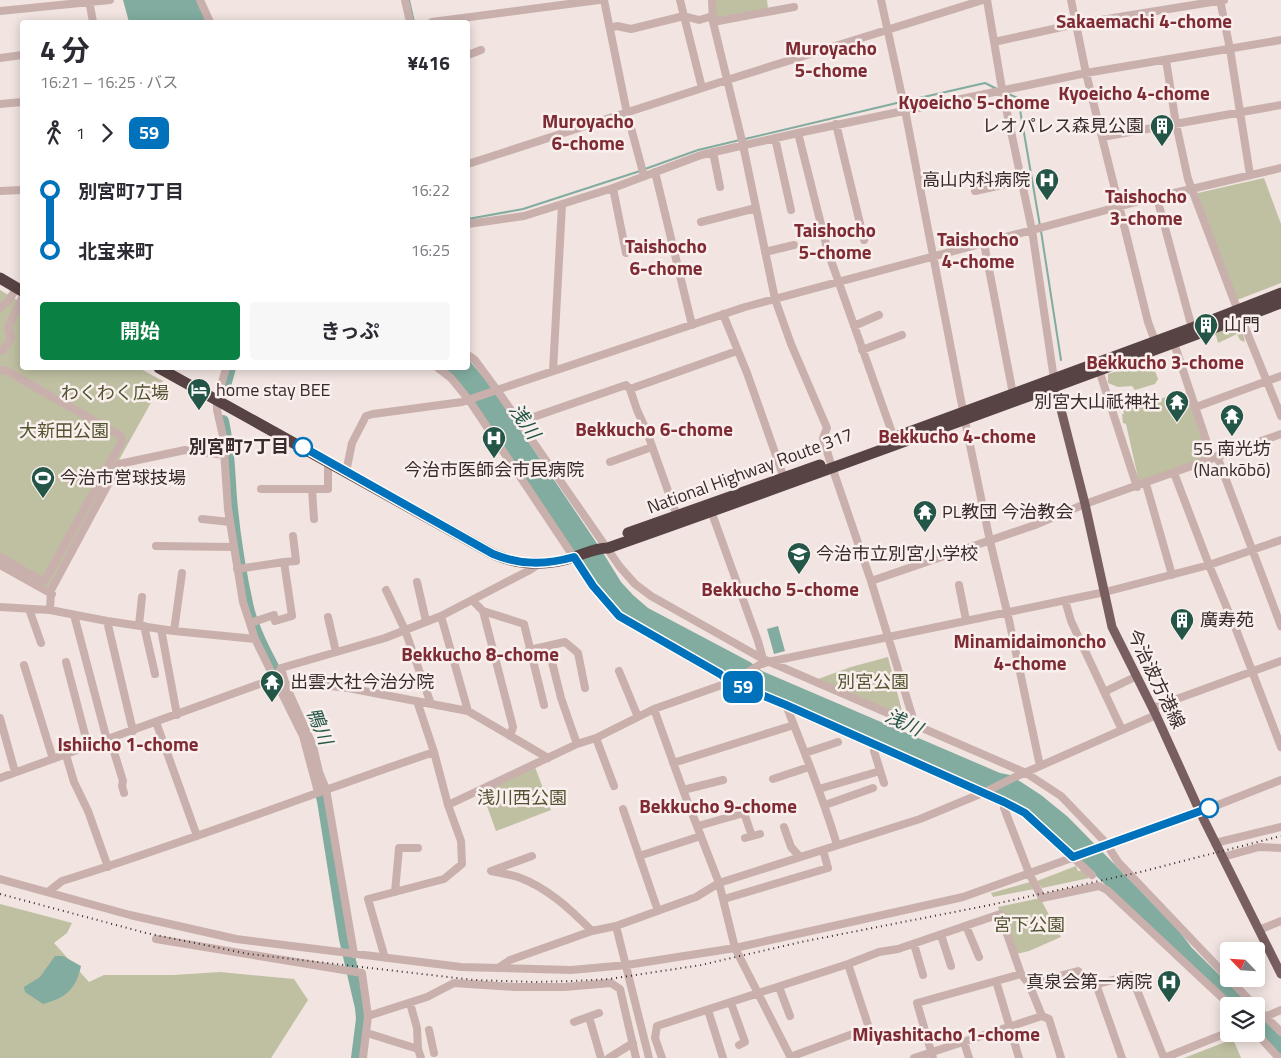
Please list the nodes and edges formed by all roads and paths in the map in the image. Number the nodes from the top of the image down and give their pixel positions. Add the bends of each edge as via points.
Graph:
1 (16, 0) edge
2 (110, 0) edge
3 (200, 0) edge
4 (405, 0) edge
5 (604, 0) edge
6 (680, 0) edge
7 (712, 0) edge
8 (881, 0) edge
9 (985, 0) edge
10 (1071, 0) edge
11 (1222, 0) edge
12 (89, 1) edge
13 (794, 7) dead end
14 (18, 10) junction
15 (0, 12) edge
16 (684, 16) junction
17 (713, 19) junction
18 (93, 20) edge
19 (209, 20) edge
20 (410, 20) edge
21 (448, 20) edge
22 (1076, 24) junction
23 (610, 28) junction
24 (887, 29) junction
25 (1281, 40) edge
26 (994, 42) junction
27 (1230, 49) junction
28 (481, 50) dead end
29 (470, 54) edge
30 (20, 55) edge
31 (0, 58) edge
32 (1166, 60) junction
33 (1086, 73) junction
34 (727, 80) junction
35 (702, 88) junction
36 (1002, 89) junction
37 (20, 102) edge
38 (0, 104) edge
39 (1281, 105) edge
40 (905, 110) junction
41 (1239, 112) junction
42 (627, 113) junction
43 (836, 124) junction
44 (1176, 124) junction
45 (798, 132) junction
46 (1102, 137) junction
47 (776, 138) junction
48 (743, 145) junction
49 (713, 152) junction
50 (470, 163) edge
51 (1281, 168) edge
52 (656, 172) junction
53 (1250, 175) junction
54 (644, 176) junction
55 (1021, 181) junction
56 (720, 187) dead end
57 (613, 188) junction
58 (20, 190) edge
59 (1192, 190) junction
60 (0, 191) edge
61 (975, 191) dead end
62 (1157, 198) junction
63 (562, 205) junction
64 (1120, 207) junction
65 (756, 208) junction
66 (791, 210) dead end
67 (701, 222) dead end
68 (470, 224) edge
69 (1032, 230) junction
70 (864, 240) dead end
71 (984, 243) junction
72 (794, 245) dead end
73 (765, 252) junction
74 (626, 254) dead end
75 (933, 257) junction
76 (0, 278) edge
77 (839, 283) junction
78 (20, 291) edge
79 (20, 293) edge
80 (1281, 293) edge
81 (20, 295) edge
82 (775, 299) junction
83 (1281, 303) edge
84 (0, 308) edge
85 (1240, 313) junction
86 (723, 314) junction
87 (879, 315) dead end
88 (692, 325) junction
89 (854, 326) junction
90 (1192, 328) junction
91 (902, 335) dead end
92 (1156, 341) junction
93 (1174, 343) junction
94 (862, 350) junction
95 (0, 351) edge
96 (737, 351) junction
97 (470, 356) edge
98 (163, 370) edge
99 (225, 370) edge
100 (441, 370) edge
101 (1099, 370) junction
102 (0, 371) edge
103 (552, 371) junction
104 (1281, 376) edge
105 (1267, 381) junction
106 (1055, 383) junction
107 (630, 389) junction
108 (496, 391) junction
109 (1013, 394) junction
110 (217, 400) junction
111 (470, 400) junction
112 (1196, 407) junction
113 (964, 416) junction
114 (1281, 416) edge
115 (519, 422) junction
116 (1281, 434) edge
117 (895, 441) junction
118 (652, 447) junction
119 (225, 455) junction
120 (1215, 457) junction
121 (328, 461) junction
122 (610, 462) dead end
123 (831, 465) junction
124 (346, 472) junction
125 (1174, 473) junction
126 (785, 481) junction
127 (1146, 484) junction
128 (1137, 487) junction
129 (261, 488) dead end
130 (312, 489) junction
131 (1085, 504) junction
132 (710, 508) junction
133 (202, 519) dead end
134 (314, 519) dead end
135 (678, 519) junction
136 (230, 522) junction
137 (293, 536) dead end
138 (1281, 540) edge
139 (990, 541) junction
140 (156, 546) dead end
141 (234, 546) junction
142 (604, 546) junction
143 (1252, 550) junction
144 (0, 557) edge
145 (575, 557) junction
146 (284, 562) junction
147 (539, 564) junction
148 (0, 565) edge
149 (1209, 565) junction
150 (237, 568) junction
151 (182, 573) dead end
152 (1172, 575) junction
153 (871, 581) junction
154 (417, 582) dead end
155 (959, 585) dead end
156 (386, 590) dead end
157 (1105, 592) junction
158 (52, 594) junction
159 (142, 597) dead end
160 (472, 600) junction
161 (1065, 600) junction
162 (0, 607) edge
163 (29, 609) junction
164 (50, 610) junction
165 (483, 611) junction
166 (1007, 612) junction
167 (74, 614) junction
168 (441, 616) junction
169 (328, 617) dead end
170 (966, 620) junction
171 (107, 621) junction
172 (426, 621) junction
173 (250, 623) junction
174 (142, 625) junction
175 (1281, 626) edge
176 (161, 629) junction
177 (405, 630) junction
178 (174, 631) junction
179 (256, 638) junction
180 (888, 638) junction
181 (41, 643) dead end
182 (548, 646) junction
183 (529, 650) junction
184 (336, 652) junction
185 (1281, 660) edge
186 (66, 662) dead end
187 (763, 662) junction
188 (24, 665) dead end
189 (281, 668) junction
190 (619, 672) dead end
191 (1252, 672) junction
192 (155, 674) dead end
193 (1137, 676) junction
194 (275, 678) junction
195 (733, 681) junction
196 (283, 686) junction
197 (585, 688) dead end
198 (1104, 692) junction
199 (417, 701) junction
200 (431, 704) junction
201 (544, 705) dead end
202 (786, 705) junction
203 (654, 709) junction
204 (468, 712) junction
205 (1154, 712) junction
206 (177, 715) junction
207 (638, 716) junction
208 (0, 719) edge
209 (156, 722) junction
210 (794, 725) junction
211 (915, 725) junction
212 (1122, 730) junction
213 (133, 731) junction
214 (510, 736) junction
215 (596, 738) junction
216 (108, 740) junction
217 (838, 742) dead end
218 (576, 744) junction
219 (877, 745) junction
220 (88, 746) junction
221 (1281, 747) edge
222 (434, 752) junction
223 (805, 753) junction
224 (66, 755) junction
225 (548, 758) junction
226 (54, 759) junction
227 (674, 763) junction
228 (1040, 766) junction
229 (810, 768) junction
230 (880, 771) junction
231 (15, 772) junction
232 (1026, 773) junction
233 (0, 778) edge
234 (773, 779) dead end
235 (722, 780) dead end
236 (1281, 780) edge
237 (884, 783) dead end
238 (614, 786) dead end
239 (873, 788) dead end
240 (326, 789) junction
241 (820, 789) junction
242 (683, 790) junction
243 (987, 791) junction
244 (318, 792) junction
245 (124, 793) dead end
246 (1004, 802) junction
247 (448, 805) junction
248 (825, 805) junction
249 (623, 809) dead end
250 (1200, 812) junction
251 (698, 826) junction
252 (784, 827) dead end
253 (1281, 827) edge
254 (196, 836) junction
255 (701, 836) junction
256 (753, 836) dead end
257 (1215, 842) junction
258 (837, 845) junction
259 (1107, 845) junction
260 (418, 848) dead end
261 (1281, 848) edge
262 (823, 850) junction
263 (532, 856) dead end
264 (640, 856) junction
265 (800, 857) junction
266 (1073, 857) junction
267 (1223, 857) junction
268 (108, 867) junction
269 (1029, 873) junction
270 (1092, 875) dead end
271 (0, 879) edge
272 (719, 883) junction
273 (48, 892) junction
274 (395, 892) junction
275 (724, 899) junction
276 (658, 911) junction
277 (1281, 921) edge
278 (616, 926) junction
279 (966, 926) junction
280 (1259, 930) junction
281 (592, 931) junction
282 (941, 935) junction
283 (156, 939) dead end
284 (914, 944) junction
285 (735, 948) junction
286 (354, 954) junction
287 (978, 957) dead end
288 (385, 958) junction
289 (848, 964) junction
290 (627, 965) junction
291 (951, 966) dead end
292 (461, 967) junction
293 (498, 968) junction
294 (1021, 974) junction
295 (1281, 974) edge
296 (923, 975) dead end
297 (996, 981) junction
298 (454, 984) junction
299 (1029, 984) junction
300 (1096, 984) junction
301 (779, 987) junction
302 (758, 994) junction
303 (1220, 997) edge
304 (1246, 997) edge
305 (731, 1002) junction
306 (410, 1003) junction
307 (708, 1010) junction
308 (1281, 1010) edge
309 (599, 1013) dead end
310 (368, 1016) junction
311 (588, 1016) junction
312 (790, 1016) dead end
313 (1042, 1016) junction
314 (1267, 1017) joint
315 (574, 1022) dead end
316 (1009, 1027) junction
317 (429, 1030) dead end
318 (1281, 1032) edge
319 (367, 1034) junction
320 (1220, 1036) edge
321 (964, 1042) junction
322 (1264, 1042) edge
323 (633, 1043) junction
324 (738, 1045) dead end
325 (418, 1049) junction
326 (436, 1055) edge
327 (932, 1055) edge
328 (791, 1057) edge
329 (364, 1058) edge
330 (421, 1058) edge
331 (601, 1058) edge
332 (609, 1058) edge
333 (636, 1058) edge
334 (649, 1058) edge
335 (662, 1058) edge
336 (723, 1058) edge
337 (914, 1058) edge
338 (969, 1058) edge
339 (1019, 1058) edge
340 (1061, 1058) edge
341 (1122, 1058) edge
342 (1164, 1058) edge
343 (1279, 1058) edge

1 - 14 street
2 - 12 street
3 - 19 street
4 - 20 street
5 - 21 street
5 - 23 street
6 - 16 street
7 - 17 street
8 - 24 street
9 - 24 street
9 - 26 street
10 - 22 street
11 - 22 street
11 - 27 street
12 - 14 street
12 - 18 street
13 - 17 street
14 - 15 street
16 - 17 street
16 - 23 street via 631,29
16 - 35 street
17 - 34 street
22 - 26 street
22 - 33 street
23 - 42 street
24 - 34 street
24 - 40 street
25 - 27 street
26 - 36 street
27 - 32 street
27 - 41 street
28 - 29 street
30 - 31 street
32 - 33 street
32 - 44 street
33 - 36 street
33 - 46 street
34 - 35 street
34 - 48 street
35 - 42 street
36 - 40 street
36 - 55 street
37 - 38 street
39 - 41 street
40 - 43 street
40 - 75 street
41 - 44 street
41 - 53 street
42 - 50 street
42 - 54 street
43 - 45 street
43 - 70 street
44 - 46 street
44 - 59 street
45 - 47 street
45 - 77 street
46 - 64 street
47 - 48 street
47 - 66 street
48 - 49 street
48 - 65 street
49 - 52 street
49 - 56 street
51 - 53 street
52 - 54 street
52 - 88 street
53 - 59 street
54 - 57 street
55 - 61 street
55 - 69 street
57 - 63 street
57 - 74 street
58 - 60 street
59 - 62 street
59 - 85 street
62 - 64 street
62 - 90 street
63 - 68 street via 524,216
63 - 103 street
64 - 69 street
64 - 92 street via 1148,322
65 - 67 street
65 - 73 street
69 - 71 street
69 - 106 street
71 - 75 street
71 - 109 street
72 - 73 street
73 - 82 street
75 - 77 street
75 - 113 street
76 - 78 highway
77 - 82 street
77 - 89 street
79 - 84 street
80 - 85 highway, National Highway Route 317
81 - 95 street via 8,327 11,338
82 - 86 street
82 - 123 street via 827,428 823,438
83 - 85 highway, National Highway Route 317
85 - 90 highway, National Highway Route 317
85 - 93 highway, National Highway Route 317
85 - 105 street
86 - 88 street
86 - 96 street
87 - 89 street
88 - 103 street
89 - 94 street
90 - 92 highway, National Highway Route 317
91 - 94 street
92 - 106 highway, National Highway Route 317
93 - 101 highway, National Highway Route 317
93 - 112 street
94 - 117 street
96 - 107 street
96 - 126 street
97 - 108 street
98 - 110 highway, National Highway Route 317
99 - 110 street
100 - 111 street
101 - 106 highway, National Highway Route 317
101 - 128 street
102 - 144 street via 5,370 121,436 122,441 45,580
103 - 108 street
104 - 105 street
105 - 112 street
105 - 114 street
106 - 109 highway, National Highway Route 317
106 - 113 highway, National Highway Route 317
106 - 131 main road, 今治波方港線
107 - 115 street via 626,385
107 - 118 street
108 - 111 street
108 - 115 street
109 - 113 highway, National Highway Route 317
110 - 119 street
110 - 121 highway, National Highway Route 317
111 - 124 street via 366,416 352,443
111 - 145 street
112 - 120 street
113 - 117 highway, National Highway Route 317
113 - 139 street
115 - 142 street
116 - 120 street
117 - 123 highway, National Highway Route 317
118 - 122 street
118 - 135 street
119 - 136 street
119 - 158 street via 185,450 119,464 50,590
120 - 125 street
120 - 143 street
121 - 124 highway, National Highway Route 317
121 - 130 street via 328,489
123 - 126 highway, National Highway Route 317
123 - 153 street
124 - 147 highway, National Highway Route 317 via 493,554
125 - 127 street
125 - 149 street
126 - 132 highway, National Highway Route 317
127 - 128 street
127 - 152 street
128 - 131 street
129 - 130 street
130 - 134 street
131 - 139 street
131 - 157 main road, 今治波方港線
132 - 135 highway, National Highway Route 317
132 - 187 street
133 - 136 street
135 - 142 highway, National Highway Route 317
136 - 141 street
137 - 146 street via 296,561
138 - 143 street
139 - 153 street
139 - 166 street
140 - 141 street
141 - 150 street
142 - 145 highway, National Highway Route 317
142 - 187 street via 635,584 651,596
143 - 149 street
143 - 175 street
145 - 147 highway, National Highway Route 317
145 - 195 street via 593,586 619,616
146 - 150 street
146 - 173 street via 292,616 275,621 274,615
147 - 160 street
148 - 158 street
149 - 152 street
149 - 191 street
150 - 173 street via 242,602
151 - 178 street
152 - 157 street
153 - 180 street
154 - 172 street
155 - 170 street
156 - 177 street
157 - 161 street
157 - 193 main road, 今治波方港線 via 1112,627
158 - 164 street
159 - 174 street
160 - 165 street
160 - 168 street
161 - 166 street
161 - 198 street via 1071,621
162 - 163 street
163 - 164 street
163 - 181 street
164 - 167 street
165 - 183 street via 524,624
165 - 214 street via 513,726
166 - 170 street
166 - 228 street
167 - 171 street
167 - 216 street
168 - 172 street
168 - 204 street
169 - 184 street
170 - 180 street
171 - 174 street
171 - 213 street
172 - 177 street
173 - 179 street
174 - 176 street
174 - 192 street
176 - 178 street
176 - 206 street
177 - 184 street
177 - 200 street
178 - 179 street
179 - 194 street
180 - 187 street
180 - 211 street
182 - 183 street
182 - 197 street via 565,642 578,653
182 - 218 street
183 - 201 street
184 - 189 street
185 - 191 street
186 - 220 street
187 - 195 street
187 - 211 street
188 - 226 street
189 - 194 street
189 - 196 street
190 - 207 street
191 - 205 street
191 - 221 street
193 - 198 street
193 - 205 main road, 今治波方港線
194 - 196 street
194 - 206 street
195 - 202 street
195 - 203 street
196 - 199 street via 302,683 348,688
196 - 240 street via 313,746
196 - 244 street via 303,736
198 - 212 street
199 - 200 street
199 - 222 street
200 - 204 street
202 - 210 street
202 - 219 street
203 - 207 street
203 - 227 street
204 - 214 street
205 - 212 street
205 - 250 main road, 今治波方港線
206 - 209 street
207 - 215 street
208 - 231 street
209 - 213 street
209 - 254 street
210 - 223 street
210 - 227 street
211 - 232 street
212 - 228 street
213 - 216 street
214 - 225 street
215 - 218 street
215 - 238 street
216 - 220 street
216 - 245 street via 123,781
217 - 223 street
218 - 225 street
219 - 230 street via 874,751
219 - 243 street
220 - 224 street
222 - 240 street
222 - 247 street
223 - 229 street
224 - 226 street
224 - 268 street
225 - 247 street
226 - 231 street
227 - 242 street
228 - 232 street
229 - 234 street
229 - 241 street
230 - 237 street
230 - 241 street
231 - 233 street
232 - 243 street
232 - 259 street via 1061,796
235 - 242 street
236 - 250 street
239 - 248 street
240 - 244 street
240 - 286 street
241 - 248 street
242 - 251 street
243 - 246 street
243 - 258 street via 920,819
244 - 254 street
246 - 266 street via 1025,813
246 - 269 street
247 - 274 street via 461,841 462,864 444,879
248 - 258 street
249 - 264 street
250 - 257 main road, 今治波方港線
250 - 259 street
251 - 255 street
251 - 256 street via 744,814
252 - 265 street via 791,847
253 - 257 street
254 - 268 street
255 - 264 street
255 - 272 street
257 - 267 main road, 今治波方港線
258 - 262 street
259 - 266 street
259 - 304 street via 1118,862
260 - 274 street via 400,848
261 - 267 street via 1259,847
262 - 265 street
262 - 275 street via 828,868
263 - 281 street via 491,871 517,877 549,893
264 - 276 street
265 - 272 street
266 - 269 street
266 - 270 street
267 - 280 main road, 今治波方港線
268 - 273 street via 62,881
269 - 285 street via 963,897
269 - 303 street via 1042,898 1099,886 1107,890
271 - 273 street
272 - 275 street
272 - 276 street via 696,897
273 - 286 street via 236,939
274 - 288 street via 368,899
275 - 285 street
276 - 278 street
277 - 280 street
278 - 281 street
278 - 290 street
279 - 282 street
279 - 287 street
279 - 294 street via 1000,914
280 - 295 main road, 今治波方港線
281 - 293 street via 510,960
282 - 284 street
282 - 291 street
283 - 310 street via 362,973
284 - 289 street
284 - 296 street
285 - 290 street
285 - 302 street
286 - 288 street
288 - 292 street
289 - 301 street
289 - 328 street via 869,1028
290 - 293 street via 571,970
290 - 334 street
292 - 293 street
292 - 298 street
294 - 297 street
294 - 299 street
297 - 316 street
297 - 327 street via 917,1003
298 - 306 street
298 - 323 street via 564,987 611,983 620,989
299 - 300 street via 1078,971
299 - 313 street
300 - 341 street
300 - 342 street via 1131,975
301 - 302 street
301 - 312 street
302 - 305 street
302 - 328 street
305 - 307 street
305 - 324 street via 745,1042
306 - 310 street
306 - 325 street via 417,1028
307 - 335 street via 657,1026 655,1038
307 - 336 street
308 - 314 street
309 - 311 street
310 - 319 street
311 - 315 street
311 - 331 street
313 - 316 street
313 - 340 street via 1048,1019
314 - 318 street
316 - 321 street
316 - 339 street
317 - 326 street
319 - 325 street
319 - 329 street
320 - 342 street
321 - 327 street
321 - 338 street
322 - 343 street
323 - 332 street
323 - 333 street
325 - 330 street
326 - 330 street
327 - 337 street

